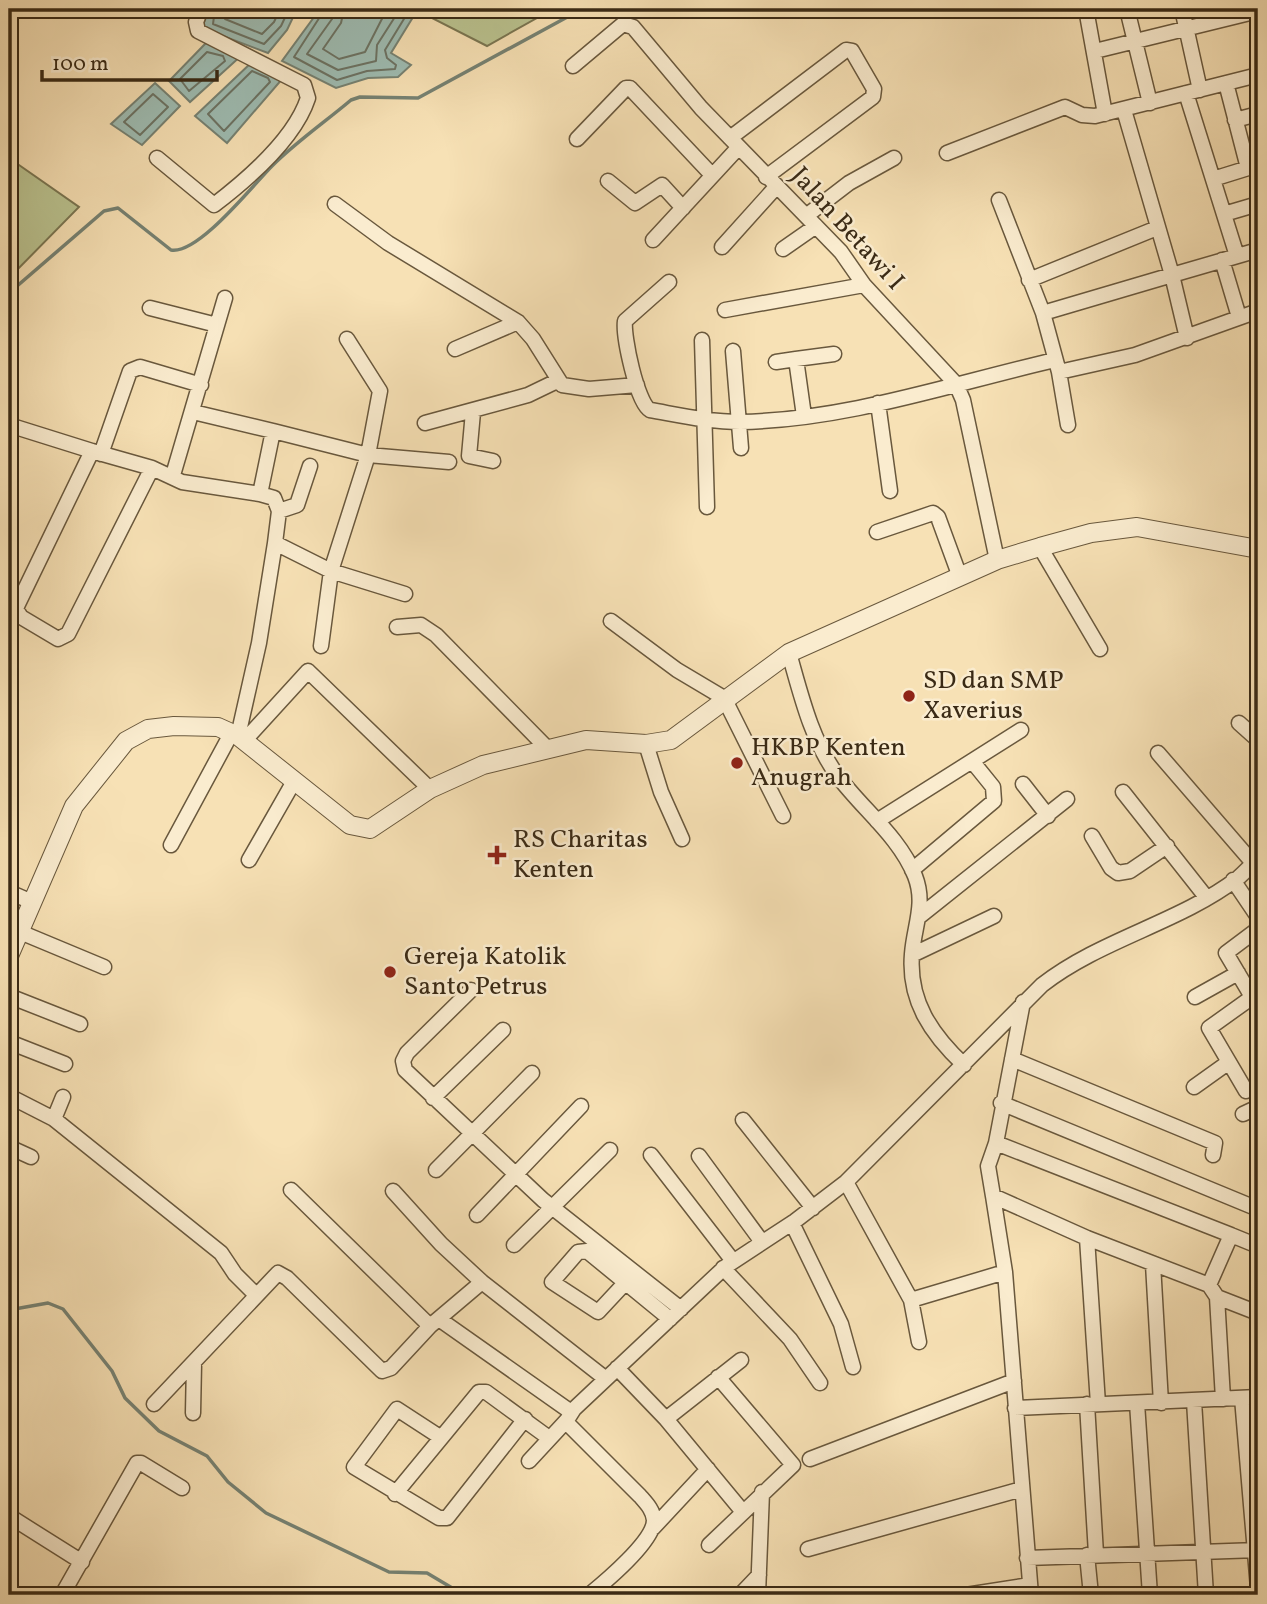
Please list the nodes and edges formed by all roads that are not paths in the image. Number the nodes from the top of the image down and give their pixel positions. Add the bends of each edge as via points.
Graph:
1 (201, 9) edge
2 (1086, 9) edge
3 (1127, 9) edge
4 (1182, 9) edge
5 (1258, 11) edge
6 (1186, 28) junction
7 (1135, 39) junction
8 (1095, 51) junction
9 (573, 66) dead end
10 (1258, 75) edge
11 (1226, 83) junction
12 (1193, 92) junction
13 (1150, 103) junction
14 (1125, 110) junction
15 (1105, 114) junction
16 (1258, 114) edge
17 (1235, 120) junction
18 (577, 139) dead end
19 (734, 143) junction
20 (947, 153) dead end
21 (157, 158) dead end
22 (894, 158) dead end
23 (1253, 167) edge
24 (710, 174) junction
25 (1213, 179) junction
26 (608, 181) dead end
27 (771, 182) junction
28 (999, 200) dead end
29 (335, 204) dead end
30 (1258, 204) edge
31 (683, 208) junction
32 (1224, 214) junction
33 (811, 221) junction
34 (1157, 228) junction
35 (653, 240) dead end
36 (722, 247) dead end
37 (783, 249) dead end
38 (1258, 250) edge
39 (1237, 256) junction
40 (1222, 260) junction
41 (1172, 275) junction
42 (1029, 280) junction
43 (668, 282) dead end
44 (864, 285) junction
45 (225, 298) dead end
46 (150, 308) dead end
47 (726, 310) dead end
48 (1258, 311) edge
49 (1043, 313) junction
50 (1239, 317) junction
51 (518, 322) junction
52 (217, 325) junction
53 (1187, 338) junction
54 (347, 339) dead end
55 (702, 340) dead end
56 (455, 349) dead end
57 (733, 351) dead end
58 (834, 354) dead end
59 (796, 359) junction
60 (776, 362) dead end
61 (1057, 366) junction
62 (557, 381) junction
63 (956, 384) junction
64 (201, 385) junction
65 (637, 385) junction
66 (878, 403) junction
67 (193, 412) junction
68 (473, 412) junction
69 (804, 416) junction
70 (702, 418) junction
71 (737, 422) junction
72 (425, 423) dead end
73 (9, 425) edge
74 (1068, 425) dead end
75 (274, 431) junction
76 (741, 448) dead end
77 (96, 453) junction
78 (368, 455) junction
79 (492, 461) dead end
80 (449, 462) dead end
81 (310, 466) dead end
82 (152, 468) junction
83 (173, 475) junction
84 (890, 491) dead end
85 (260, 494) junction
86 (707, 507) dead end
87 (279, 511) junction
88 (877, 532) dead end
89 (275, 543) junction
90 (1040, 547) junction
91 (1258, 549) edge
92 (997, 560) junction
93 (331, 571) junction
94 (960, 577) junction
95 (405, 593) dead end
96 (611, 621) dead end
97 (397, 627) dead end
98 (321, 646) dead end
99 (1100, 649) dead end
100 (789, 653) junction
101 (724, 698) junction
102 (1239, 723) dead end
103 (1021, 730) dead end
104 (238, 736) junction
105 (1258, 740) edge
106 (646, 744) junction
107 (545, 747) junction
108 (1158, 754) dead end
109 (972, 761) junction
110 (293, 783) junction
111 (1023, 784) dead end
112 (430, 789) junction
113 (1124, 792) dead end
114 (1067, 799) dead end
115 (783, 816) dead end
116 (1048, 816) junction
117 (877, 821) junction
118 (1092, 836) dead end
119 (682, 839) dead end
120 (171, 845) dead end
121 (1167, 846) junction
122 (248, 860) dead end
123 (1256, 861) edge
124 (912, 870) junction
125 (1233, 880) junction
126 (9, 892) edge
127 (1206, 897) junction
128 (32, 902) junction
129 (919, 916) junction
130 (994, 916) dead end
131 (1258, 917) edge
132 (1258, 929) edge
133 (20, 932) junction
134 (912, 955) junction
135 (9, 956) edge
136 (104, 967) dead end
137 (1238, 973) junction
138 (471, 990) dead end
139 (9, 996) edge
140 (1195, 997) dead end
141 (1256, 999) edge
142 (1023, 1002) junction
143 (80, 1024) dead end
144 (503, 1030) dead end
145 (9, 1042) edge
146 (1012, 1059) junction
147 (1229, 1062) junction
148 (65, 1064) dead end
149 (964, 1065) junction
150 (532, 1073) dead end
151 (1194, 1087) dead end
152 (1246, 1091) dead end
153 (9, 1096) edge
154 (64, 1097) dead end
155 (433, 1097) junction
156 (1001, 1103) junction
157 (581, 1106) dead end
158 (1258, 1107) edge
159 (1243, 1114) dead end
160 (54, 1119) junction
161 (743, 1120) dead end
162 (472, 1133) junction
163 (996, 1143) junction
164 (9, 1147) edge
165 (610, 1150) dead end
166 (651, 1155) dead end
167 (1213, 1155) dead end
168 (699, 1156) dead end
169 (31, 1157) dead end
170 (436, 1170) dead end
171 (515, 1174) junction
172 (846, 1182) junction
173 (291, 1190) dead end
174 (393, 1191) dead end
175 (993, 1196) junction
176 (553, 1208) junction
177 (813, 1208) junction
178 (1258, 1209) edge
179 (477, 1215) dead end
180 (792, 1223) junction
181 (1231, 1235) junction
182 (1087, 1238) junction
183 (762, 1242) junction
184 (514, 1245) dead end
185 (1258, 1246) edge
186 (1153, 1264) junction
187 (728, 1265) junction
188 (1004, 1272) junction
189 (482, 1282) junction
190 (625, 1282) junction
191 (1213, 1291) junction
192 (255, 1294) junction
193 (911, 1300) junction
194 (1258, 1313) edge
195 (676, 1314) junction
196 (435, 1323) junction
197 (919, 1342) dead end
198 (741, 1360) dead end
199 (194, 1363) junction
200 (853, 1367) dead end
201 (612, 1374) junction
202 (718, 1377) junction
203 (1014, 1381) junction
204 (820, 1383) dead end
205 (1258, 1397) edge
206 (1242, 1398) junction
207 (1223, 1399) junction
208 (1194, 1401) junction
209 (1137, 1403) junction
210 (1161, 1403) junction
211 (154, 1404) dead end
212 (1093, 1404) junction
213 (1015, 1408) junction
214 (193, 1413) dead end
215 (569, 1416) junction
216 (525, 1419) junction
217 (666, 1419) junction
218 (440, 1437) junction
219 (549, 1438) junction
220 (1253, 1446) edge
221 (810, 1459) dead end
222 (529, 1461) dead end
223 (708, 1469) junction
224 (182, 1488) dead end
225 (1022, 1489) junction
226 (762, 1492) junction
227 (395, 1494) junction
228 (1255, 1497) edge
229 (743, 1512) junction
230 (9, 1516) edge
231 (653, 1528) junction
232 (709, 1545) dead end
233 (808, 1549) dead end
234 (1257, 1550) edge
235 (1203, 1551) junction
236 (1147, 1552) junction
237 (1091, 1554) junction
238 (1027, 1559) junction
239 (82, 1562) junction
240 (759, 1575) junction
241 (1258, 1588) edge
242 (1031, 1590) edge
243 (65, 1594) edge
244 (589, 1595) edge
245 (740, 1595) edge
246 (758, 1595) edge
247 (966, 1595) edge
248 (1091, 1595) edge
249 (1150, 1595) edge
250 (1206, 1595) edge

1 - 21 street via 198,31 304,85 308,98 296,125 215,205
2 - 8 street
3 - 7 street
4 - 6 street
5 - 6 street
6 - 7 street
6 - 12 street
7 - 8 street
7 - 13 street
8 - 15 street
9 - 19 street, Jalan Betawi I via 623,24 628,25
10 - 11 street
11 - 12 street
11 - 17 street
12 - 13 street
12 - 25 street
13 - 14 street
14 - 15 street
14 - 34 street
15 - 20 street via 1088,116 1060,108
16 - 17 street
17 - 23 street
18 - 24 street via 630,88
19 - 24 street
19 - 27 street, Jalan Betawi I
19 - 27 street via 846,50 852,51 874,89 873,97
22 - 33 street via 849,183
23 - 25 street
24 - 31 street
25 - 32 street
26 - 31 street via 635,203 662,185
27 - 33 street, Jalan Betawi I
27 - 36 street
28 - 42 street
29 - 51 street via 388,243
30 - 32 street
31 - 35 street
32 - 39 street
33 - 37 street
33 - 44 street, Jalan Betawi I
34 - 41 street
34 - 42 street
38 - 39 street
39 - 40 street
40 - 41 street
40 - 50 street
41 - 49 street
41 - 53 street
42 - 49 street
43 - 65 street via 625,321
44 - 47 street
44 - 63 street, Jalan Betawi I
45 - 52 street
46 - 52 street
48 - 50 street
49 - 61 street
50 - 53 street
51 - 56 street
51 - 62 street
52 - 64 street
53 - 61 street via 1135,355
54 - 78 street via 380,391
55 - 70 street
57 - 71 street
58 - 59 street
59 - 60 street
59 - 69 street
61 - 63 street
61 - 74 street
62 - 65 street via 589,388
62 - 68 street
63 - 66 street
63 - 92 street, Jalan Betawi I
64 - 67 street
64 - 77 street via 140,367 130,371
65 - 70 street via 645,408
66 - 69 street
66 - 84 street
67 - 75 street
67 - 83 street
68 - 72 street
68 - 79 street via 469,456
69 - 71 street
70 - 71 street
70 - 86 street
71 - 76 street
73 - 77 street
75 - 78 street
75 - 85 street
77 - 82 street
77 - 82 street via 16,609 20,617 58,639 68,634
78 - 80 street
78 - 93 street
81 - 87 street via 297,505
82 - 83 street
83 - 85 street via 182,482
85 - 87 street via 274,498
87 - 89 street
88 - 94 street via 933,513
89 - 93 street
89 - 104 street via 260,643
90 - 91 street via 1137,527
90 - 92 street
90 - 99 street
92 - 94 street
93 - 95 street
93 - 98 street
94 - 100 street
96 - 101 street
97 - 107 street via 421,625 436,635
100 - 101 street
100 - 117 street via 819,744 837,775
101 - 106 street via 671,740
101 - 115 street
102 - 105 street
103 - 109 street
104 - 110 street
104 - 112 street via 308,671
104 - 120 street
104 - 128 street via 203,725 166,726 140,732 126,741 79,797
106 - 107 street via 596,739
106 - 119 street
107 - 112 street via 483,765
108 - 123 street
109 - 117 street
109 - 124 street via 993,788 994,800
110 - 112 street via 342,820 362,829
110 - 122 street
111 - 116 street
113 - 121 street
114 - 116 street
116 - 129 street
117 - 124 street
118 - 121 street via 1118,873 1130,871
121 - 127 street
123 - 125 street
124 - 129 street via 920,893
125 - 127 street
125 - 131 street
126 - 128 street
127 - 142 street via 1069,966
128 - 133 street
129 - 134 street
130 - 134 street
132 - 137 street via 1227,950
133 - 135 street
133 - 136 street
134 - 149 street via 915,988 927,1024
137 - 140 street
137 - 141 street
138 - 155 street via 403,1061 405,1070
139 - 143 street
141 - 147 street via 1210,1026
142 - 146 street
142 - 149 street
144 - 155 street
145 - 148 street
146 - 156 street
146 - 167 street via 1215,1143
147 - 151 street
147 - 152 street
149 - 172 street
150 - 162 street
153 - 160 street
154 - 160 street
155 - 162 street
156 - 163 street
156 - 178 street
157 - 171 street
158 - 159 street
160 - 192 street via 224,1255
161 - 177 street
162 - 170 street
162 - 171 street
163 - 175 street via 988,1168
163 - 181 street
164 - 169 street
165 - 176 street
166 - 187 street
168 - 183 street
171 - 176 street
171 - 179 street
172 - 177 street
172 - 193 street
173 - 196 street
174 - 189 street
175 - 182 street
175 - 188 street
176 - 184 street
176 - 195 street
177 - 180 street
180 - 183 street
180 - 200 street via 841,1324
181 - 185 street
181 - 191 street
182 - 186 street
182 - 212 street
183 - 187 street
186 - 191 street
186 - 210 street
187 - 195 street
187 - 204 street
188 - 193 street
188 - 203 street
189 - 196 street
189 - 201 street
190 - 190 street via 597,1312 552,1282 584,1250
190 - 195 street
191 - 194 street
191 - 207 street
192 - 196 street via 274,1275 282,1274 382,1371 391,1368
192 - 199 street
193 - 197 street
195 - 201 street
196 - 215 street
198 - 202 street
199 - 211 street
199 - 214 street
201 - 215 street
201 - 217 street
202 - 217 street
202 - 226 street via 793,1465
203 - 213 street
203 - 221 street
205 - 206 street
206 - 207 street
206 - 220 street
207 - 208 street
208 - 210 street
208 - 235 street
209 - 210 street
209 - 212 street
209 - 236 street
212 - 213 street
212 - 237 street
213 - 225 street
215 - 219 street
215 - 231 street via 604,1463 649,1506
216 - 218 street via 482,1391
216 - 219 street
216 - 227 street via 447,1518
217 - 223 street
218 - 227 street
218 - 227 street via 399,1408 386,1422 354,1467
219 - 222 street
220 - 228 street
223 - 229 street
223 - 231 street
224 - 239 street via 137,1463
225 - 233 street
225 - 238 street
226 - 229 street
226 - 240 street
228 - 234 street
229 - 232 street
230 - 239 street
231 - 244 street
234 - 235 street
234 - 241 street
235 - 236 street
235 - 250 street
236 - 237 street
236 - 249 street
237 - 238 street
237 - 248 street
238 - 242 street
239 - 243 street
240 - 245 street
240 - 246 street
242 - 247 street

